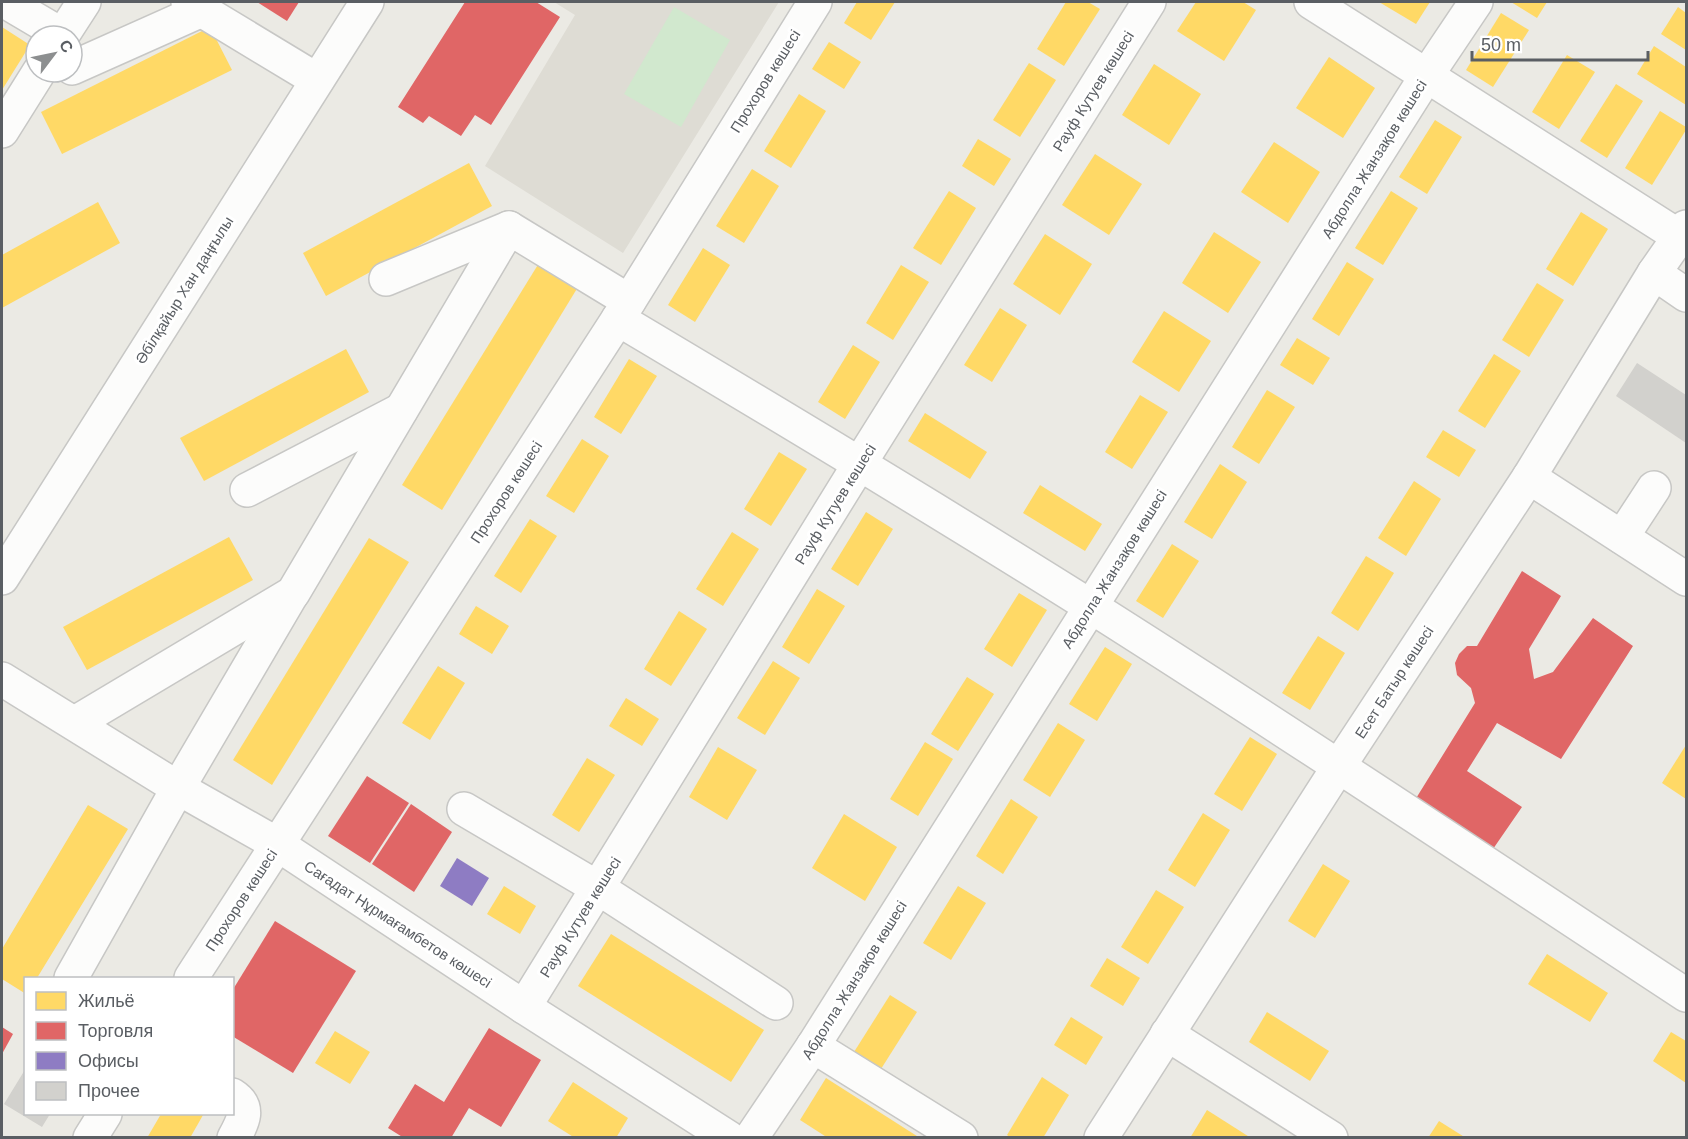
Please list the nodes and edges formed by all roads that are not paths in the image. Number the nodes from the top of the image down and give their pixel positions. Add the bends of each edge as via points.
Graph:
1 (6, 2) edge
2 (84, 2) edge
3 (367, 2) edge
4 (815, 2) edge
5 (1149, 2) edge
6 (1311, 2) edge
7 (1476, 2) edge
8 (195, 6) edge
9 (42, 24) edge
10 (70, 24) edge
11 (84, 62) edge
12 (1427, 75) junction
13 (317, 80) junction
14 (31, 84) edge
15 (2, 131) edge
16 (509, 228) junction
17 (1683, 232) edge
18 (1654, 273) junction
19 (386, 279) dead end
20 (1686, 294) edge
21 (623, 310) junction
22 (401, 410) junction
23 (860, 463) junction
24 (1529, 477) junction
25 (1654, 488) dead end
26 (247, 490) dead end
27 (1622, 537) junction
28 (2, 578) edge
29 (1686, 579) edge
30 (292, 593) junction
31 (1090, 606) junction
32 (2, 678) edge
33 (75, 723) junction
34 (1339, 766) junction
35 (178, 788) junction
36 (464, 809) dead end
37 (277, 844) junction
38 (598, 888) junction
39 (72, 977) edge
40 (192, 977) edge
41 (1686, 995) edge
42 (776, 1003) dead end
43 (524, 1007) junction
44 (1167, 1034) junction
45 (813, 1046) junction
46 (234, 1096) edge
47 (104, 1115) edge
48 (90, 1137) edge
49 (234, 1137) edge
50 (729, 1137) edge
51 (752, 1137) edge
52 (961, 1137) edge
53 (1101, 1137) edge
54 (1331, 1137) edge

1 - 9 street
2 - 10 street
3 - 13 street, Әбілқайыр Хан даңғылы
4 - 21 street, Прохоров көшесі
5 - 23 street, Рауф Кутуев көшесі
6 - 12 street
7 - 12 street, Абдолла Жанзақов көшесі
8 - 11 street
8 - 13 street
12 - 17 street
12 - 31 street, Абдолла Жанзақов көшесі
13 - 28 street, Әбілқайыр Хан даңғылы
14 - 15 street
16 - 19 street
16 - 21 street
16 - 22 street
17 - 18 street, Есет Батыр көшесі
18 - 20 street
18 - 24 street, Есет Батыр көшесі
21 - 23 street
21 - 37 street, Прохоров көшесі
22 - 26 street
22 - 30 street
23 - 31 street
23 - 38 street, Рауф Кутуев көшесі
24 - 27 street
24 - 34 street, Есет Батыр көшесі
25 - 27 street
27 - 29 street
30 - 33 street
30 - 35 street
31 - 34 street
31 - 45 street, Абдолла Жанзақов көшесі
32 - 33 street, Сағадат Нұрмағамбетов көшесі
33 - 35 street, Сағадат Нұрмағамбетов көшесі
34 - 41 street
34 - 44 street, Есет Батыр көшесі
35 - 37 street, Сағадат Нұрмағамбетов көшесі
35 - 39 street
36 - 38 street
37 - 40 street, Прохоров көшесі
37 - 43 street, Сағадат Нұрмағамбетов көшесі
38 - 42 street
38 - 43 street, Рауф Кутуев көшесі
43 - 50 street, Сағадат Нұрмағамбетов көшесі
44 - 53 street, Есет Батыр көшесі
44 - 54 street
45 - 51 street, Абдолла Жанзақов көшесі
45 - 52 street
46 - 49 street via 244,1108 244,1119
47 - 48 street

